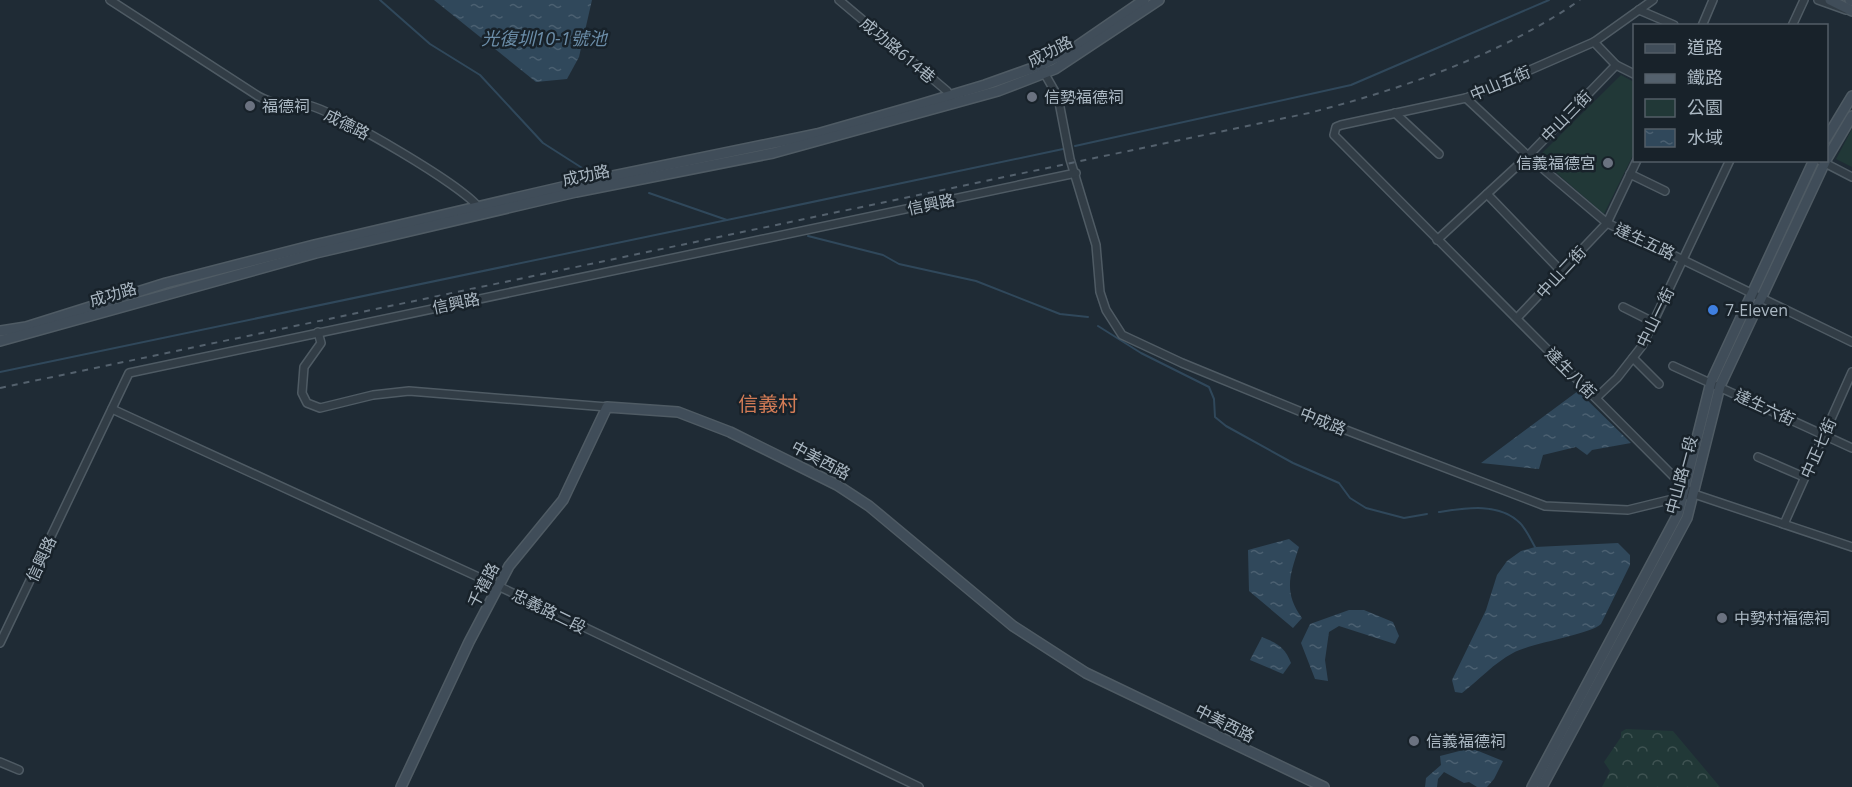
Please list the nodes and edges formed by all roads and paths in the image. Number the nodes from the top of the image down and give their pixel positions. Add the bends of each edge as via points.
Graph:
1 (110, 0) edge
2 (839, 0) edge
3 (1144, 0) edge
4 (1159, 0) edge
5 (1653, 0) edge
6 (1713, 0) edge
7 (1804, 0) edge
8 (1818, 0) edge
9 (1830, 0) edge
10 (1851, 5) edge
11 (1639, 10) junction
12 (1672, 24) edge
13 (1704, 24) edge
14 (1793, 24) edge
15 (1594, 42) junction
16 (1616, 65) junction
17 (1042, 69) junction
18 (1633, 73) edge
19 (1852, 96) edge
20 (1466, 98) junction
21 (951, 99) junction
22 (1395, 113) junction
23 (1852, 116) edge
24 (1334, 132) joint
25 (1828, 137) edge
26 (1439, 154) dead end
27 (1828, 155) edge
28 (1528, 156) junction
29 (1636, 162) edge
30 (1729, 162) edge
31 (1813, 162) edge
32 (1824, 162) edge
33 (1826, 162) edge
34 (1076, 173) junction
35 (1630, 174) junction
36 (1852, 177) edge
37 (1665, 191) dead end
38 (1487, 194) junction
39 (480, 210) junction
40 (1607, 223) junction
41 (1437, 240) junction
42 (1682, 259) junction
43 (1561, 271) junction
44 (1753, 292) junction
45 (1763, 298) junction
46 (1623, 307) dead end
47 (1517, 318) junction
48 (1653, 322) junction
49 (0, 331) edge
50 (318, 332) junction
51 (0, 341) edge
52 (1852, 342) edge
53 (1633, 358) junction
54 (1673, 366) dead end
55 (1852, 372) edge
56 (1659, 384) dead end
57 (1715, 384) junction
58 (1596, 398) junction
59 (607, 407) junction
60 (112, 409) junction
61 (1823, 434) junction
62 (1852, 448) edge
63 (1758, 457) dead end
64 (1804, 477) junction
65 (1687, 493) junction
66 (1784, 524) junction
67 (1852, 547) edge
68 (498, 586) junction
69 (0, 643) edge
70 (1552, 759) junction
71 (0, 762) edge
72 (19, 770) dead end
73 (401, 787) edge
74 (919, 787) edge
75 (1324, 787) edge
76 (1532, 787) edge
77 (1542, 787) edge

1 - 39 street, 成德路 via 275,105 310,106 381,141 457,187
2 - 21 street, 成功路614巷
3 - 17 street, 成功路
4 - 17 street, 成功路 via 1120,28
5 - 11 street, 中山五街
6 - 13 street
7 - 14 street
8 - 10 street via 1842,11
9 - 10 street
11 - 12 street
11 - 15 street, 中山五街
15 - 16 street
15 - 20 street, 中山五街
16 - 18 street
16 - 28 street, 中山三街
17 - 21 street, 成功路
17 - 34 street, 中成路 via 1058,97
19 - 25 street
20 - 22 street, 中山五街
20 - 28 street, 達生五路
21 - 39 street, 成功路 via 817,134 584,182
22 - 24 street, 中山五街 via 1341,124
22 - 26 street
23 - 27 street, 中山路一段
24 - 41 street, 達生八街 via 1336,140
28 - 38 street, 中山三街
28 - 40 street, 達生五路
29 - 35 street, 中山二街
30 - 42 street, 中山一街
31 - 44 street, 中山路一段
32 - 45 street, 中山路一段
33 - 36 street
34 - 50 street, 信興路
34 - 65 street, 中成路 via 1096,246 1106,310 1122,335 1338,427 1545,506 1628,510
35 - 37 street
35 - 40 street, 中山二街
38 - 41 street, 中山三街
38 - 43 street
39 - 49 street, 成功路 via 177,280 26,327
39 - 51 street, 成功路
40 - 42 street, 達生五路
40 - 43 street, 中山二街
41 - 47 street, 達生八街
42 - 44 street, 達生五路
42 - 48 street, 中山一街
43 - 47 street, 中山二街
44 - 45 street, 達生五路
44 - 57 street, 中山路一段
45 - 52 street, 達生五路
45 - 57 street, 中山路一段
46 - 48 street
47 - 58 street, 達生八街
48 - 53 street, 中山一街
50 - 59 street, 中美西路 via 321,343 304,367 302,386 307,403 320,408 409,391
50 - 60 street, 信興路 via 129,373
53 - 56 street
53 - 58 street, 中山一街
54 - 57 street, 達生六街
55 - 61 street, 中正七街
57 - 61 street, 達生六街
57 - 65 street, 中山路一段
58 - 65 street, 達生八街
59 - 68 street, 千禧路 via 563,500 509,566
59 - 75 street, 中美西路 via 678,412 730,432 837,485 869,506 1048,651
60 - 68 street, 忠義路二段
60 - 69 street, 信興路
61 - 62 street, 達生六街
61 - 64 street, 中正七街
63 - 64 street
64 - 66 street, 中正七街
65 - 66 street, 達生八街
65 - 70 street, 中山路一段 via 1687,518
66 - 67 street, 達生八街
68 - 73 street, 千禧路
68 - 74 street, 忠義路二段
70 - 76 street, 中山路一段
70 - 77 street, 中山路一段
71 - 72 street

